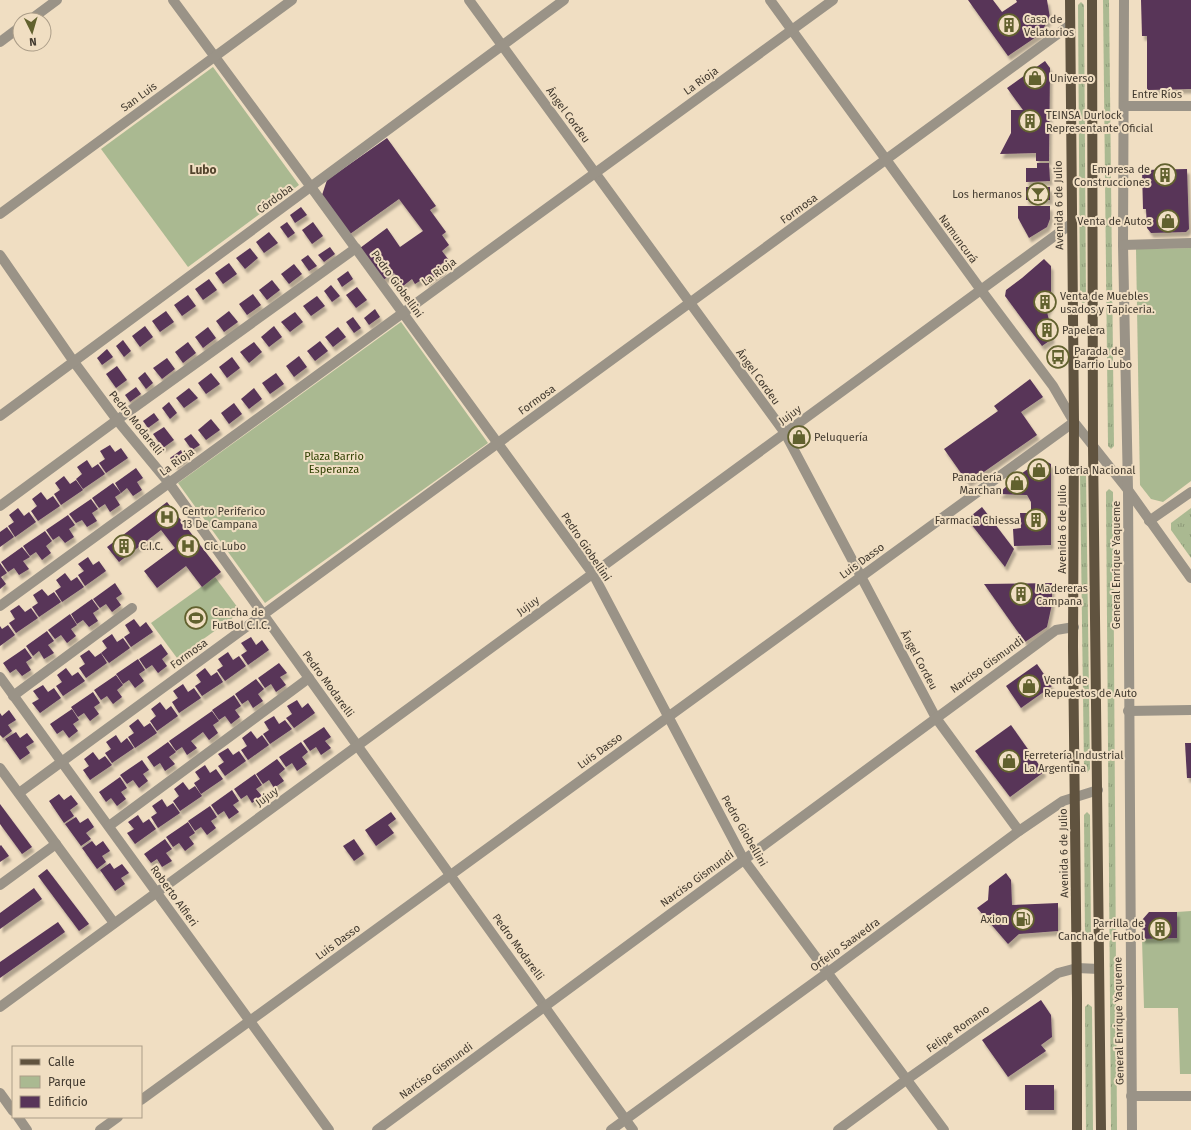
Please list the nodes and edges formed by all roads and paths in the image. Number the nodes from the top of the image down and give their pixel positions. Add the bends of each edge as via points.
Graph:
1 (57, 0) edge
2 (173, 0) edge
3 (292, 0) edge
4 (469, 0) edge
5 (564, 0) edge
6 (770, 0) edge
7 (833, 0) edge
8 (1070, 0) edge
9 (1092, 0) edge
10 (1124, 0) edge
11 (41, 12) edge
12 (1070, 26) junction
13 (792, 30) junction
14 (12, 33) edge
15 (0, 42) edge
16 (502, 46) junction
17 (214, 57) junction
18 (1124, 106) junction
19 (1191, 106) edge
20 (886, 160) junction
21 (595, 173) junction
22 (311, 187) junction
23 (0, 214) edge
24 (1071, 224) junction
25 (1191, 243) edge
26 (1123, 245) junction
27 (356, 248) junction
28 (0, 255) edge
29 (981, 290) junction
30 (690, 303) junction
31 (403, 313) junction
32 (74, 362) junction
33 (0, 416) edge
34 (117, 420) junction
35 (1074, 422) junction
36 (785, 433) junction
37 (498, 443) junction
38 (1093, 447) junction
39 (169, 483) junction
40 (1128, 490) junction
41 (1191, 492) edge
42 (0, 506) edge
43 (1149, 521) junction
44 (593, 574) junction
45 (861, 576) junction
46 (1191, 578) edge
47 (0, 606) edge
48 (132, 608) dead end
49 (264, 615) junction
50 (1074, 627) junction
51 (0, 677) edge
52 (309, 678) junction
53 (13, 696) junction
54 (1191, 710) edge
55 (1128, 711) junction
56 (668, 717) junction
57 (936, 718) junction
58 (358, 745) junction
59 (62, 762) junction
60 (0, 768) edge
61 (1098, 790) junction
62 (19, 793) junction
63 (1075, 797) junction
64 (109, 826) junction
65 (1019, 831) junction
66 (56, 844) junction
67 (744, 860) junction
68 (451, 875) junction
69 (0, 885) edge
70 (157, 892) junction
71 (114, 924) junction
72 (1077, 968) junction
73 (1099, 969) junction
74 (827, 973) junction
75 (545, 1006) junction
76 (0, 1007) edge
77 (250, 1021) junction
78 (906, 1080) junction
79 (0, 1093) edge
80 (1191, 1093) edge
81 (1131, 1095) junction
82 (1191, 1096) edge
83 (142, 1099) edge
84 (12, 1110) edge
85 (19, 1118) edge
86 (117, 1118) edge
87 (625, 1120) junction
88 (27, 1130) edge
89 (100, 1130) edge
90 (329, 1130) edge
91 (377, 1130) edge
92 (611, 1130) edge
93 (633, 1130) edge
94 (838, 1130) edge
95 (944, 1130) edge
96 (1077, 1130) edge
97 (1101, 1130) edge
98 (1132, 1130) edge

1 - 11 street
2 - 17 street, Pedro Giobellini
3 - 17 street, San Luis
4 - 16 street, Ángel Cordeu
5 - 16 street, Córdoba
6 - 13 street, Namuncurá
7 - 13 street, La Rioja
8 - 12 main road, Avenida 6 de Julio
9 - 38 main road
10 - 18 street, General Enrique Yaqueme
12 - 20 street, Formosa
12 - 24 main road, Avenida 6 de Julio
13 - 20 street, Namuncurá
13 - 21 street, La Rioja
14 - 15 street
16 - 21 street, Ángel Cordeu
16 - 22 street, Córdoba
17 - 22 street, Pedro Giobellini
17 - 23 street, San Luis
18 - 19 street, Entre Ríos
18 - 26 street, General Enrique Yaqueme
20 - 29 street, Namuncurá
20 - 30 street, Formosa
21 - 30 street, Ángel Cordeu
21 - 31 street, La Rioja
22 - 27 street, Pedro Giobellini
22 - 32 street, Córdoba
24 - 29 street, Jujuy
24 - 35 main road, Avenida 6 de Julio
25 - 26 street
26 - 40 street, General Enrique Yaqueme
27 - 31 street, Pedro Giobellini
27 - 34 street
28 - 32 street, Pedro Modarelli
29 - 35 street, Namuncurá via 1053,386
29 - 36 street, Jujuy
30 - 36 street, Ángel Cordeu
30 - 37 street, Formosa
31 - 37 street, Pedro Giobellini
31 - 39 street, La Rioja
32 - 33 street, Córdoba
32 - 34 street, Pedro Modarelli
34 - 39 street, Pedro Modarelli
34 - 42 street
35 - 38 street, Namuncurá
35 - 45 street, Luis Dasso
35 - 50 main road, Avenida 6 de Julio
36 - 44 street, Jujuy
36 - 45 street, Ángel Cordeu
37 - 44 street, Pedro Giobellini
37 - 49 street, Formosa
38 - 40 street, Namuncurá
38 - 61 main road
39 - 47 street, La Rioja
39 - 49 street, Pedro Modarelli
40 - 43 street, Namuncurá
40 - 55 street, General Enrique Yaqueme
41 - 43 street
43 - 46 street, Namuncurá
44 - 56 street, Pedro Giobellini
44 - 58 street, Jujuy
45 - 56 street, Luis Dasso
45 - 57 street, Ángel Cordeu
48 - 53 street
49 - 52 street, Pedro Modarelli
49 - 59 street, Formosa
50 - 57 street, Narciso Gismundi via 1056,630
50 - 63 main road, Avenida 6 de Julio
51 - 53 street, Roberto Alfieri
52 - 58 street, Pedro Modarelli
52 - 64 street
53 - 59 street, Roberto Alfieri
54 - 55 street
55 - 81 street, General Enrique Yaqueme
56 - 67 street, Pedro Giobellini
56 - 68 street, Luis Dasso
57 - 65 street, Ángel Cordeu
57 - 67 street, Narciso Gismundi
58 - 68 street, Pedro Modarelli
58 - 70 street, Jujuy
59 - 62 street, Formosa
59 - 64 street, Roberto Alfieri
60 - 62 street
61 - 63 street, Orfelio Saavedra
61 - 73 main road
62 - 66 street
63 - 65 street, Orfelio Saavedra via 1062,801
63 - 72 main road, Avenida 6 de Julio
64 - 70 street, Roberto Alfieri
65 - 74 street, Orfelio Saavedra
66 - 69 street
66 - 71 street
67 - 74 street, Pedro Giobellini
67 - 75 street, Narciso Gismundi
68 - 75 street, Pedro Modarelli
68 - 77 street, Luis Dasso
70 - 71 street, Jujuy
70 - 77 street, Roberto Alfieri
71 - 76 street, Jujuy
72 - 73 street, Felipe Romano
72 - 78 street, Felipe Romano via 1058,973
72 - 96 main road, Avenida 6 de Julio
73 - 97 main road
74 - 78 street, Pedro Giobellini
74 - 87 street, Orfelio Saavedra
75 - 87 street, Pedro Modarelli
75 - 91 street, Narciso Gismundi
77 - 83 street, Luis Dasso
77 - 90 street, Roberto Alfieri
78 - 94 street, Felipe Romano
78 - 95 street, Pedro Giobellini
79 - 84 street
80 - 81 street
81 - 82 street
81 - 98 street, General Enrique Yaqueme
85 - 88 street
86 - 89 street
87 - 92 street, Orfelio Saavedra
87 - 93 street, Pedro Modarelli

